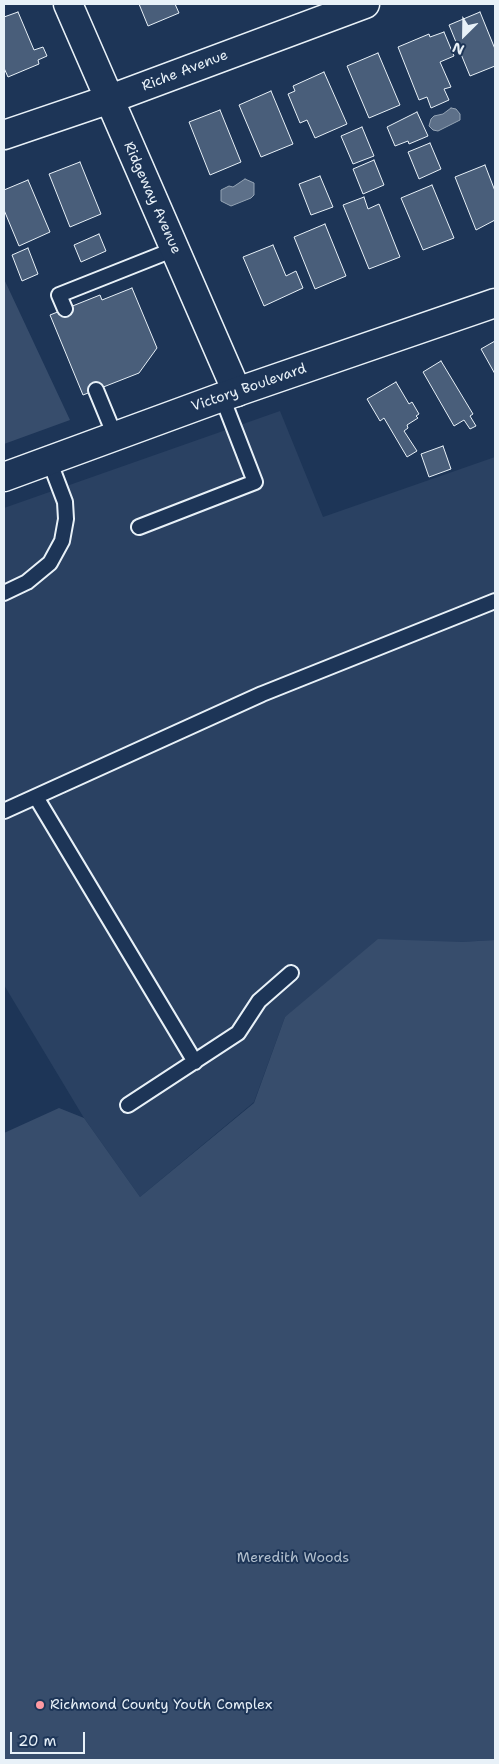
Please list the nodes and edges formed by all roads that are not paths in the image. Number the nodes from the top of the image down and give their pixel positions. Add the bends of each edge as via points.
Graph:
1 (68, 4) edge
2 (364, 4) edge
3 (110, 99) junction
4 (4, 136) edge
5 (175, 249) junction
6 (495, 303) edge
7 (65, 309) dead end
8 (96, 390) dead end
9 (230, 395) junction
10 (116, 436) junction
11 (49, 460) junction
12 (4, 477) edge
13 (139, 527) dead end
14 (4, 593) edge
15 (495, 601) edge
16 (36, 796) junction
17 (4, 811) edge
18 (291, 973) dead end
19 (195, 1062) junction
20 (128, 1105) dead end

1 - 3 street, Ridgeway Avenue
2 - 3 street, Riche Avenue
3 - 4 street, Riche Avenue
3 - 5 street, Ridgeway Avenue
5 - 7 lane via 59,295
5 - 9 street, Ridgeway Avenue
6 - 9 street, Victory Boulevard
8 - 10 lane
9 - 10 street, Victory Boulevard
9 - 13 lane via 256,482
10 - 11 street, Victory Boulevard
11 - 12 street, Victory Boulevard
11 - 14 lane via 65,502 62,541 50,563 27,582
15 - 16 lane via 262,694
16 - 17 lane
16 - 19 lane
18 - 19 lane via 259,1001 238,1033
19 - 20 lane

